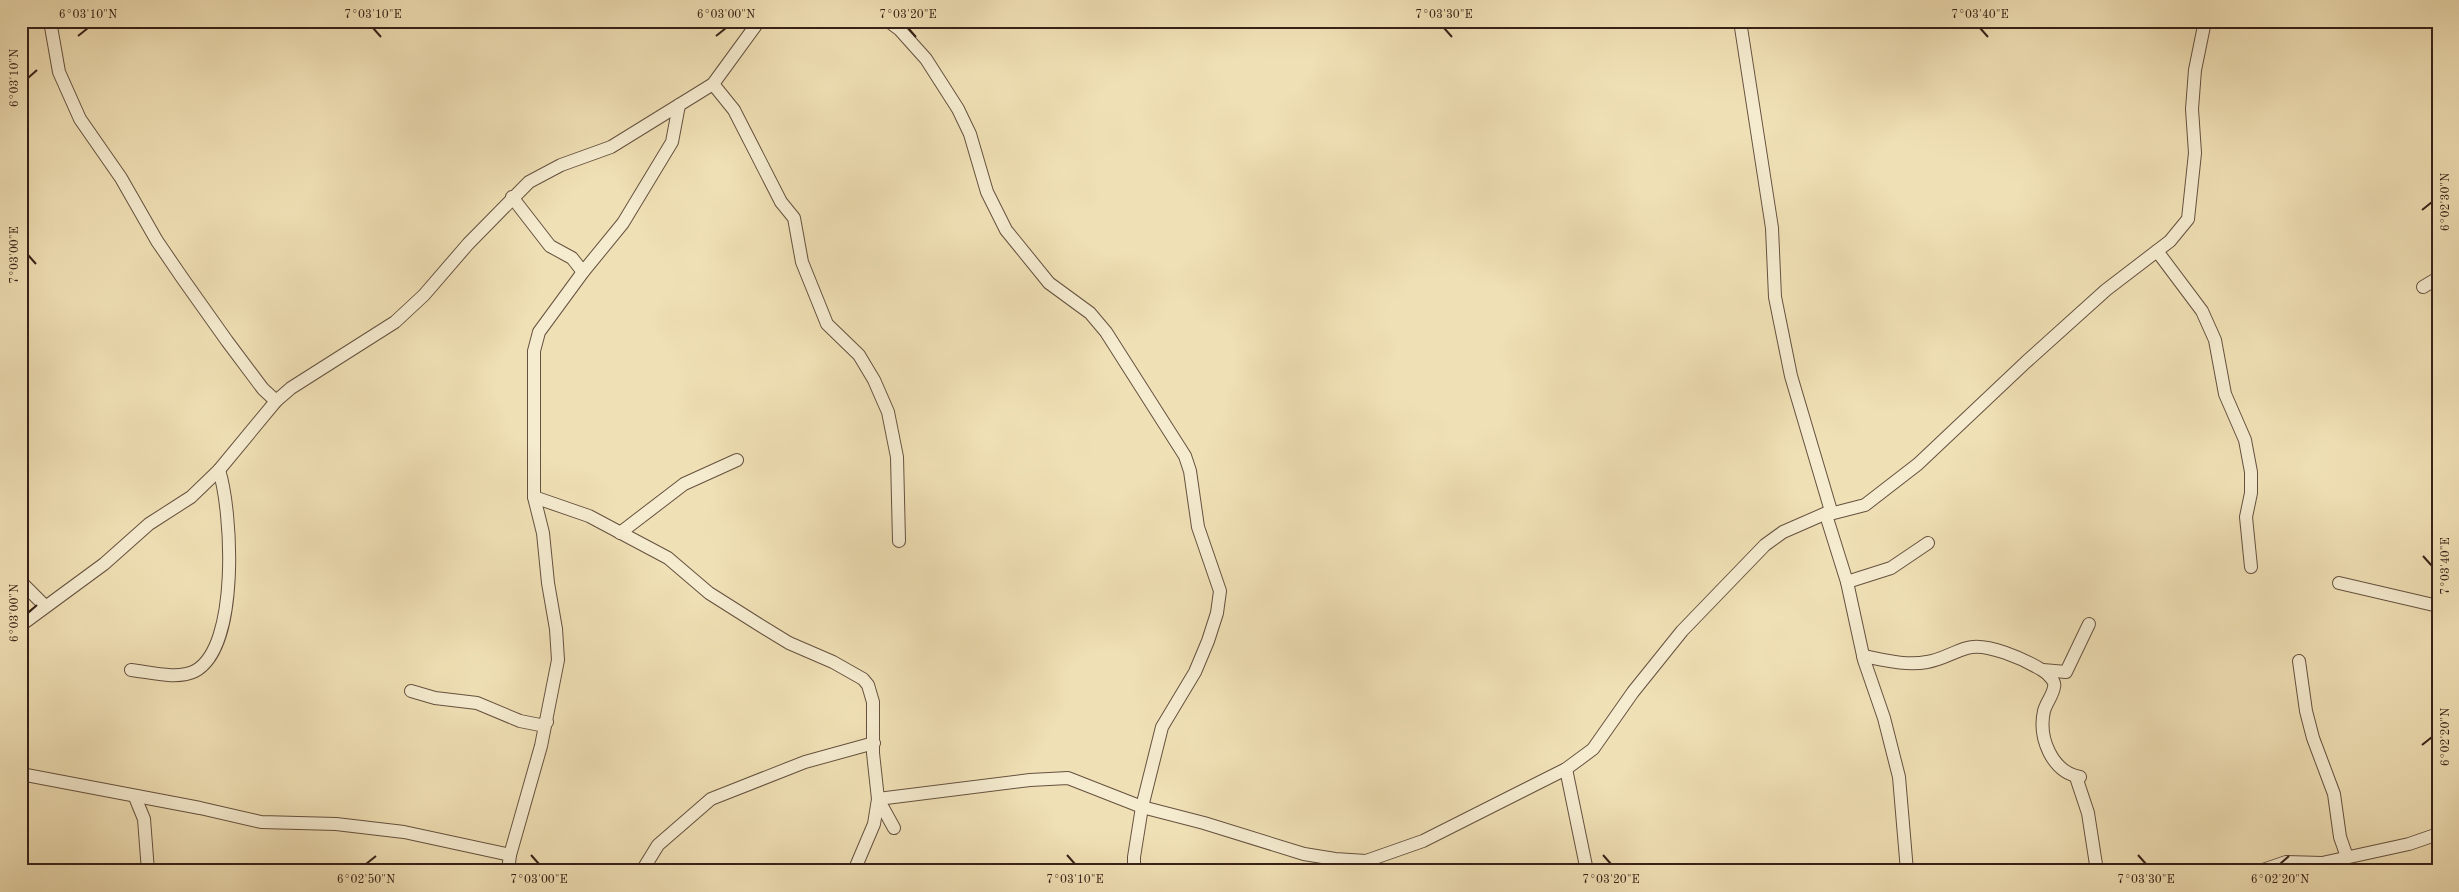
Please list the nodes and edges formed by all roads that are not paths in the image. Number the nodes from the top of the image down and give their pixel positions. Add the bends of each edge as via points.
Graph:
1 (50, 21) edge
2 (759, 21) edge
3 (888, 21) edge
4 (1740, 21) edge
5 (2205, 21) edge
6 (713, 84) junction
7 (679, 105) junction
8 (512, 197) junction
9 (2157, 251) junction
10 (583, 272) junction
11 (2438, 278) edge
12 (2423, 287) dead end
13 (276, 401) junction
14 (736, 460) dead end
15 (219, 470) junction
16 (534, 496) junction
17 (1828, 513) junction
18 (620, 532) junction
19 (899, 541) dead end
20 (1928, 543) dead end
21 (2251, 567) dead end
22 (21, 582) edge
23 (1847, 582) junction
24 (2339, 583) dead end
25 (45, 606) junction
26 (2438, 606) edge
27 (21, 624) edge
28 (2089, 624) dead end
29 (1863, 656) junction
30 (2299, 661) dead end
31 (131, 670) dead end
32 (2043, 670) junction
33 (411, 691) dead end
34 (547, 722) junction
35 (874, 743) junction
36 (1566, 769) junction
37 (21, 774) edge
38 (135, 797) junction
39 (878, 799) junction
40 (1142, 807) junction
41 (894, 828) dead end
42 (2438, 834) edge
43 (510, 855) junction
44 (2347, 857) junction
45 (2305, 867) edge
46 (148, 871) edge
47 (508, 871) edge
48 (642, 871) edge
49 (854, 871) edge
50 (1134, 871) edge
51 (1587, 871) edge
52 (1908, 871) edge
53 (2097, 871) edge
54 (2260, 871) edge

1 - 13 street via 59,72 80,119 121,178 183,279 251,373
2 - 6 street
3 - 40 street via 926,59 958,109 970,134 987,192 1006,230 1049,283 1090,313 1106,332 1188,464 1198,527 1220,591 1218,606 1195,672 1162,727
4 - 17 street via 1772,228 1775,297 1791,376
5 - 9 street via 2195,70 2192,109 2195,153 2188,219
6 - 7 street
6 - 19 street via 734,110 781,202 794,218 802,262 826,324 859,355 888,412 897,457
7 - 8 street via 611,147 561,165 529,182
7 - 10 street via 672,142 623,223
8 - 10 street via 550,246 572,258
8 - 13 street via 424,295 395,322
9 - 17 street via 2106,290 1890,488 1866,505
9 - 21 street via 2202,311 2215,340 2225,394 2245,440 2251,472 2246,518
10 - 16 street via 539,332 534,351
11 - 12 street
13 - 15 street
14 - 18 street via 684,484
15 - 25 street via 191,496 148,524 104,564
15 - 31 street via 226,491 230,585 215,646 205,662 191,673
16 - 18 street via 589,516
16 - 34 street via 543,533 558,660
17 - 23 street
17 - 36 street via 1783,532 1765,545 1682,631 1593,749
18 - 35 street via 668,558 709,593 789,643 863,678 872,702
20 - 23 street via 1891,568
22 - 25 street
23 - 29 street
24 - 26 street
25 - 27 street
28 - 32 street via 2066,672
29 - 32 street via 1894,662 1928,662 1980,646
29 - 52 street via 1899,777
30 - 44 street via 2306,711 2334,794 2340,837
32 - 53 street via 2054,681 2043,712 2043,738 2062,770 2080,777 2077,780 2088,813
33 - 34 street via 435,698 478,703 520,721 540,725
34 - 43 street
35 - 39 street
35 - 48 street via 804,762 711,799 658,845
36 - 40 street via 1423,841 1366,861 1304,854
36 - 51 street
37 - 38 street
38 - 43 street via 261,822 336,824 404,832
38 - 46 street via 144,819
39 - 40 street via 1068,778
39 - 41 street
39 - 49 street via 874,824
40 - 50 street
42 - 44 street via 2409,844
43 - 47 street
44 - 45 street
45 - 54 street via 2286,862

